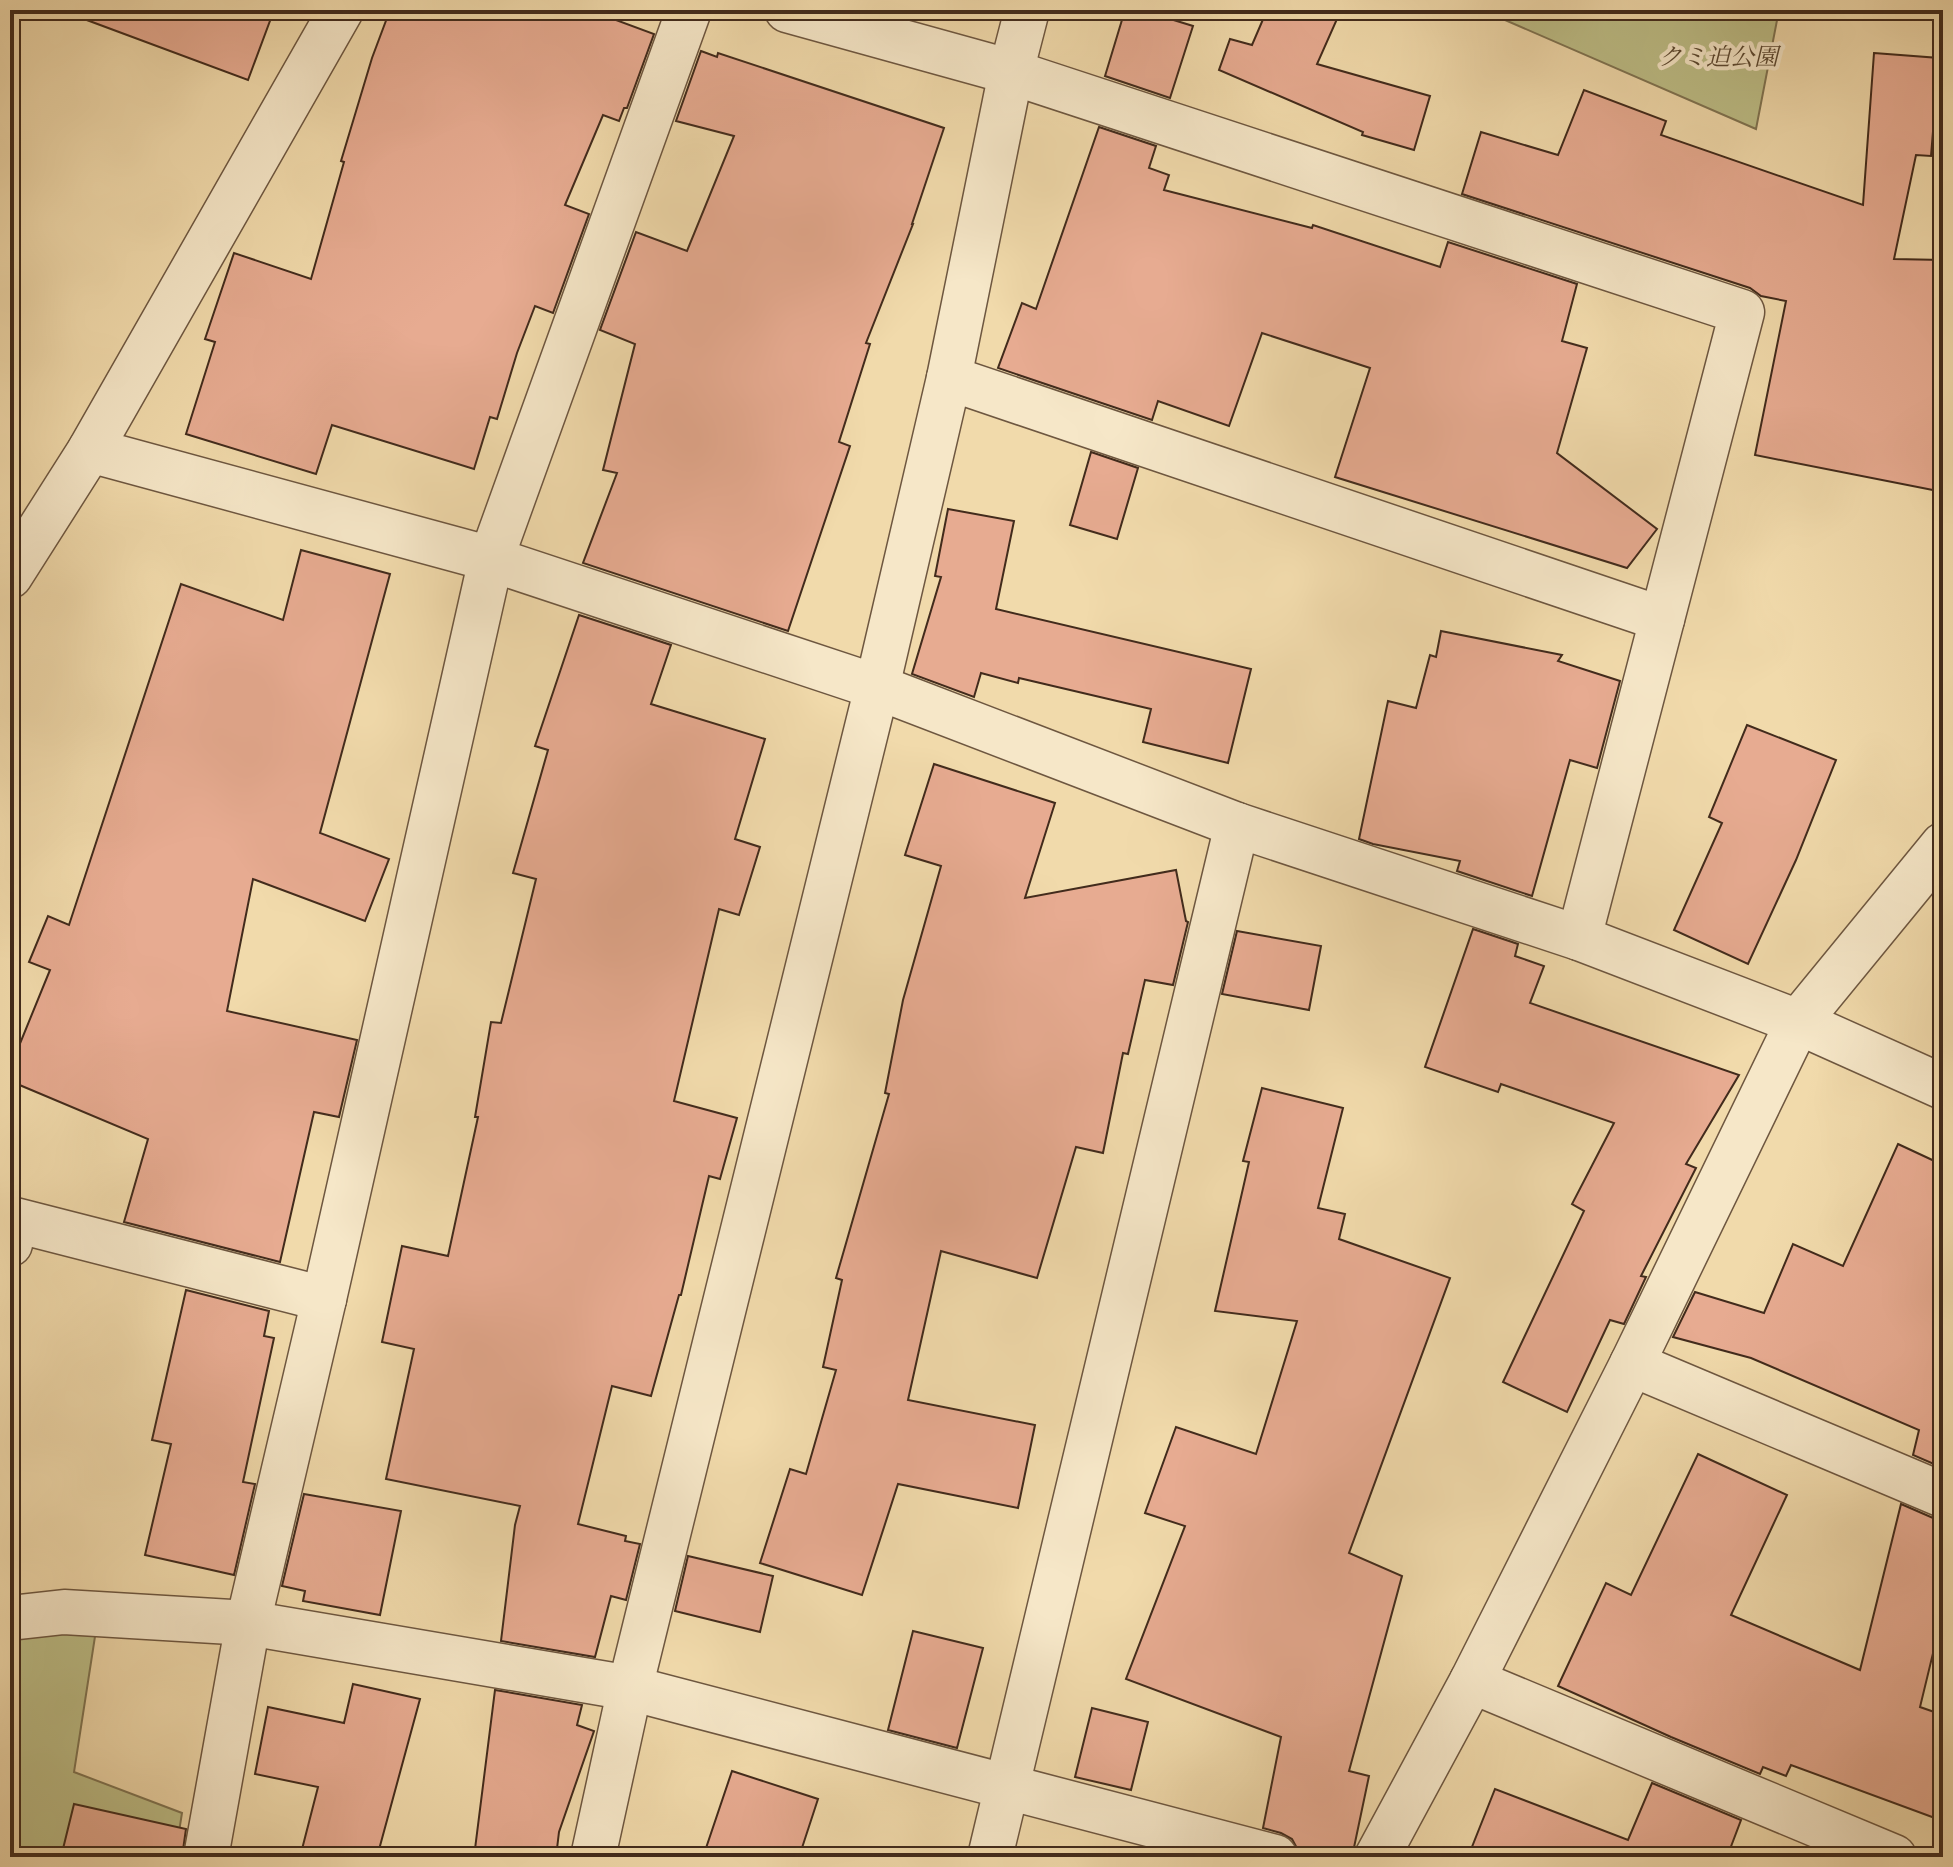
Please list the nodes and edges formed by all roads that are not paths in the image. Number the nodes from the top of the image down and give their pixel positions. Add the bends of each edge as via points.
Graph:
1 (341, 10) edge
2 (689, 10) edge
3 (787, 10) edge
4 (1027, 10) edge
5 (1011, 72) junction
6 (949, 378) junction
7 (90, 450) junction
8 (491, 559) junction
9 (10, 576) edge
10 (1662, 619) junction
11 (877, 687) junction
12 (1237, 825) junction
13 (1943, 845) edge
14 (1579, 938) junction
15 (1798, 1022) junction
16 (1943, 1087) edge
17 (10, 1244) edge
18 (324, 1299) junction
19 (1632, 1364) junction
20 (1943, 1495) edge
21 (10, 1618) edge
22 (248, 1623) junction
23 (1472, 1681) junction
24 (630, 1688) junction
25 (1006, 1786) junction
26 (206, 1857) edge
27 (593, 1857) edge
28 (990, 1857) edge
29 (1275, 1857) edge
30 (1377, 1857) edge
31 (1894, 1857) edge

1 - 7 street
2 - 8 street
3 - 5 street
4 - 5 street
5 - 6 street
5 - 10 street via 1742,312
6 - 10 street
6 - 11 street
7 - 8 street
7 - 9 street
8 - 11 street
8 - 18 street
10 - 14 street
11 - 12 street
11 - 24 street
12 - 14 street
12 - 25 street
13 - 15 street
14 - 15 street
15 - 16 street
15 - 19 street
17 - 18 street via 15,1220
18 - 22 street
19 - 20 street
19 - 23 street
21 - 22 street via 64,1612
22 - 24 street
22 - 26 street
23 - 30 street
23 - 31 street
24 - 25 street
24 - 27 street
25 - 28 street
25 - 29 street

